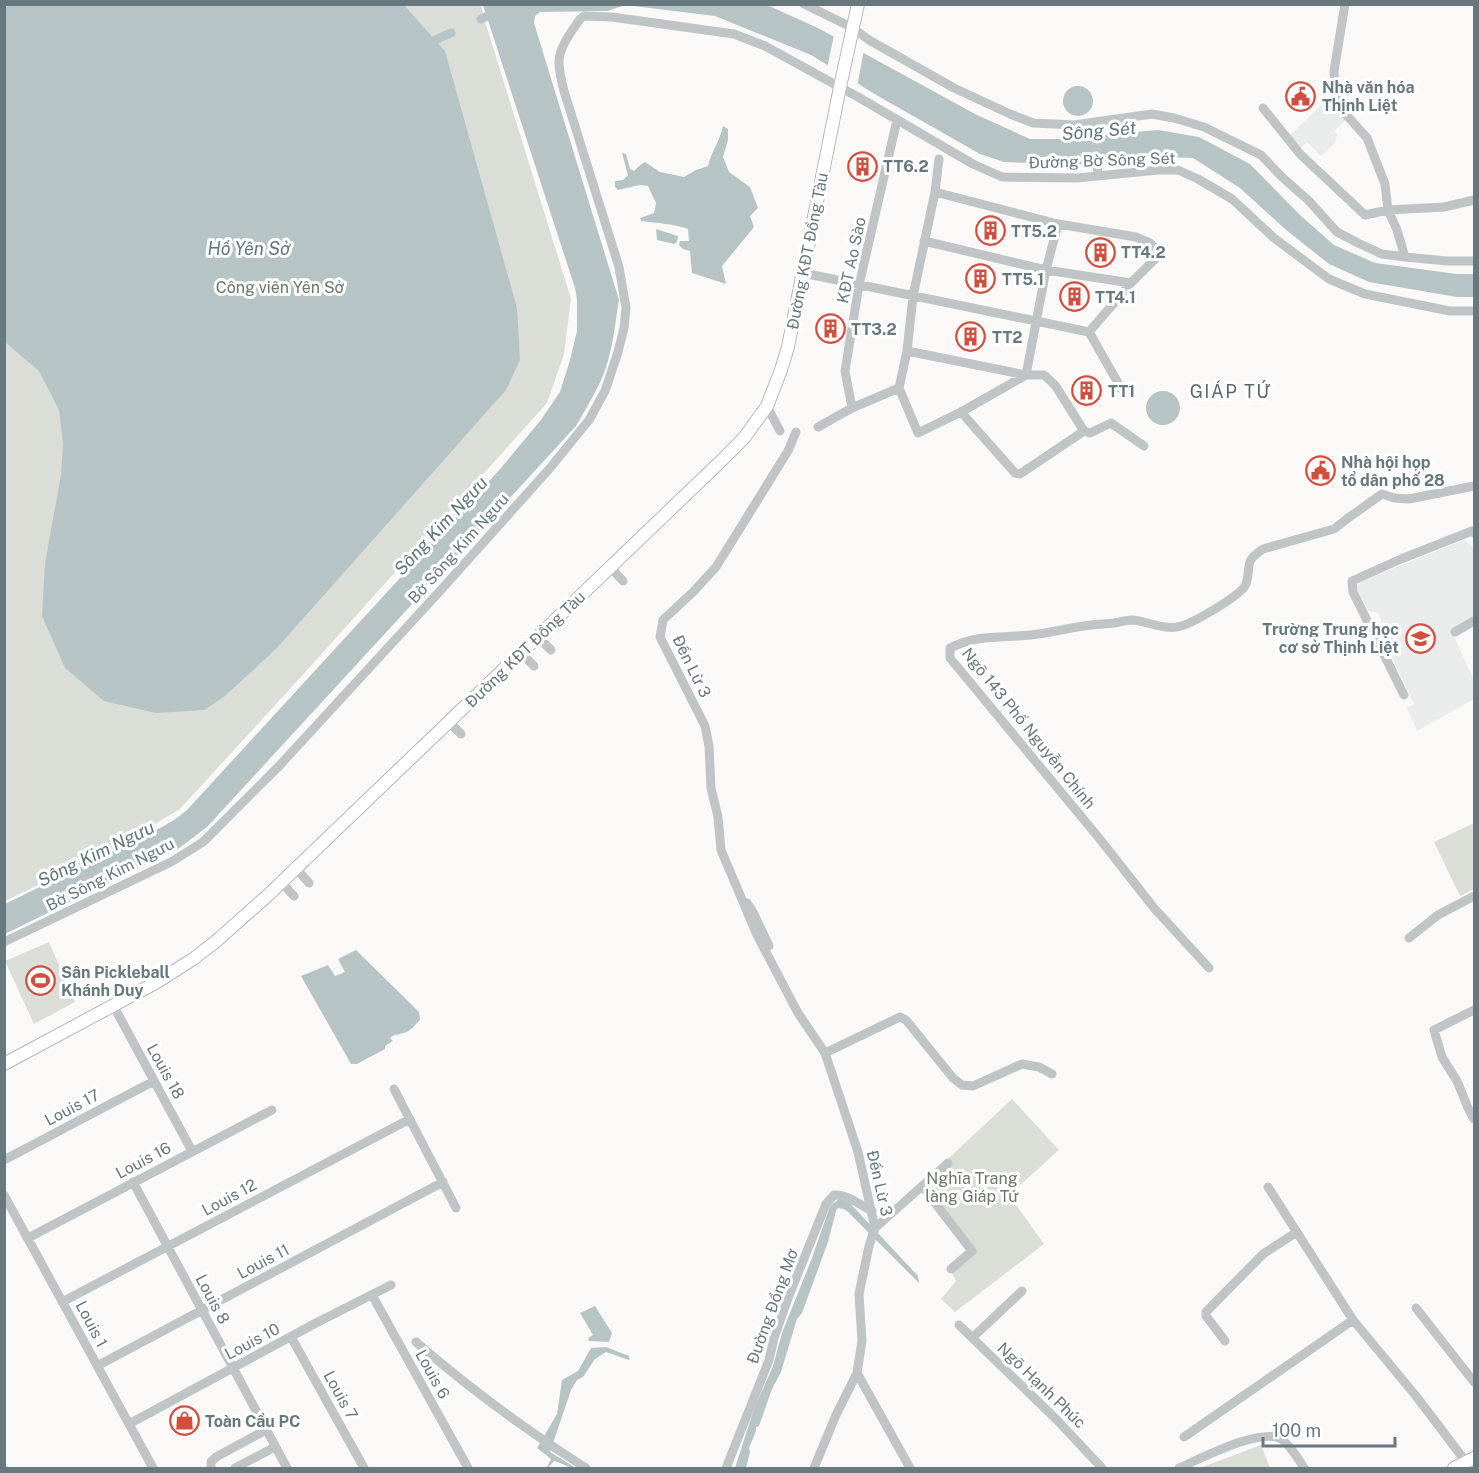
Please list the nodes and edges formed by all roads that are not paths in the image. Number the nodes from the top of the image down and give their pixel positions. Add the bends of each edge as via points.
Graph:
1 (804, 4) edge
2 (858, 4) edge
3 (1345, 4) edge
4 (584, 16) joint
5 (853, 28) junction
6 (840, 84) junction
7 (1263, 108) dead end
8 (897, 120) junction
9 (1094, 122) junction
10 (939, 159) dead end
11 (1098, 176) junction
12 (934, 192) junction
13 (1474, 200) edge
14 (1388, 210) junction
15 (1058, 224) junction
16 (924, 241) junction
17 (1405, 257) junction
18 (1474, 261) edge
19 (1046, 270) junction
20 (803, 273) junction
21 (1131, 283) junction
22 (860, 285) junction
23 (913, 296) junction
24 (1474, 311) edge
25 (1036, 322) junction
26 (1089, 332) junction
27 (907, 351) junction
28 (1026, 375) junction
29 (899, 388) junction
30 (1122, 390) dead end
31 (767, 406) junction
32 (852, 408) junction
33 (961, 412) junction
34 (818, 427) dead end
35 (780, 430) dead end
36 (1084, 431) junction
37 (796, 432) dead end
38 (1144, 446) dead end
39 (1474, 486) edge
40 (1474, 533) edge
41 (610, 567) junction
42 (623, 581) dead end
43 (1474, 621) edge
44 (1455, 632) dead end
45 (538, 637) junction
46 (551, 650) dead end
47 (521, 653) junction
48 (534, 666) dead end
49 (1404, 695) dead end
50 (449, 722) junction
51 (461, 734) dead end
52 (296, 868) junction
53 (281, 882) junction
54 (309, 883) dead end
55 (294, 896) dead end
56 (1474, 896) edge
57 (1409, 938) dead end
58 (4, 942) edge
59 (1209, 968) dead end
60 (113, 1005) junction
61 (1474, 1010) edge
62 (825, 1053) junction
63 (4, 1064) edge
64 (1052, 1074) dead end
65 (154, 1082) junction
66 (394, 1089) dead end
67 (272, 1110) dead end
68 (410, 1119) junction
69 (1474, 1119) edge
70 (192, 1152) junction
71 (4, 1160) edge
72 (948, 1163) dead end
73 (133, 1182) junction
74 (443, 1182) junction
75 (922, 1186) junction
76 (1268, 1187) dead end
77 (4, 1195) edge
78 (456, 1208) dead end
79 (872, 1211) junction
80 (875, 1227) junction
81 (1297, 1232) junction
82 (28, 1238) junction
83 (168, 1246) junction
84 (951, 1269) dead end
85 (391, 1285) dead end
86 (1022, 1291) dead end
87 (372, 1295) junction
88 (63, 1302) junction
89 (1416, 1308) dead end
90 (202, 1310) junction
91 (1353, 1320) junction
92 (959, 1325) dead end
93 (291, 1337) junction
94 (972, 1338) junction
95 (416, 1341) dead end
96 (1225, 1341) dead end
97 (97, 1366) junction
98 (233, 1368) junction
99 (857, 1373) junction
100 (1474, 1383) edge
101 (129, 1424) junction
102 (266, 1430) junction
103 (1184, 1437) dead end
104 (275, 1447) junction
105 (1470, 1460) edge
106 (153, 1468) edge
107 (211, 1468) edge
108 (235, 1468) edge
109 (286, 1468) edge
110 (364, 1468) edge
111 (468, 1468) edge
112 (586, 1468) edge
113 (726, 1468) edge
114 (814, 1468) edge
115 (909, 1468) edge
116 (1102, 1468) edge
117 (1179, 1468) edge
118 (1305, 1468) edge
119 (1454, 1468) edge

1 - 5 street
2 - 5 main road
3 - 14 street via 1334,71 1336,95 1341,109 1367,138 1385,184
4 - 6 street, Đường Bờ Sông Sét via 734,34
4 - 58 street, Bờ Sông Kim Ngưu via 566,42 559,65 619,267 626,308 618,352 597,408 550,468 440,591 280,765 203,842 171,862
5 - 6 main road, Đường KĐT Đồng Tàu
5 - 9 street via 954,88 1033,123
6 - 8 street, Đường Bờ Sông Sét
6 - 20 main road, Đường KĐT Đồng Tàu
7 - 14 street via 1300,154 1365,215
8 - 11 street, Đường Bờ Sông Sét via 1002,177
8 - 22 street, KĐT Ao Sào
9 - 11 street
9 - 17 street via 1152,114 1204,127 1261,155 1337,232 1382,254
10 - 12 street
11 - 24 street, Đường Bờ Sông Sét via 1178,170 1232,199 1274,238 1329,279 1365,294 1450,311
12 - 15 street
12 - 16 street
13 - 14 street via 1444,207
14 - 17 street
15 - 19 street
15 - 21 street via 1136,237 1150,243 1161,253
16 - 19 street
16 - 23 street
17 - 18 street
19 - 21 street
19 - 25 street
20 - 22 street
20 - 31 main road, Đường KĐT Đồng Tàu via 781,370
21 - 26 street
22 - 23 street
22 - 32 street, KĐT Ao Sào via 845,371
23 - 25 street
23 - 27 street
25 - 26 street
25 - 28 street
26 - 30 street
27 - 28 street
27 - 29 street
28 - 33 street
28 - 36 street via 1044,375 1055,385
29 - 32 street
29 - 33 street via 918,433
31 - 35 street
31 - 41 main road, Đường KĐT Đồng Tàu via 744,438
32 - 34 street
33 - 36 street via 1020,474
36 - 38 street via 1111,423
37 - 62 street, Đền Lừ 3 via 716,567 663,620 660,637 705,726 721,850 757,935 798,1013
39 - 59 street, Ngõ 143 Phố Nguyễn Chính via 1409,498 1382,494 1334,529 1263,549 1250,561 1245,586 1230,599 1179,627 1127,620 964,641 950,648 950,658 1154,908
40 - 49 street via 1352,581 1353,592
41 - 42 street
41 - 45 main road, Đường KĐT Đồng Tàu
43 - 44 street
45 - 46 street
45 - 47 main road, Đường KĐT Đồng Tàu
47 - 48 street
47 - 50 main road, Đường KĐT Đồng Tàu
50 - 51 street
50 - 52 main road, Đường KĐT Đồng Tàu
52 - 53 main road, Đường KĐT Đồng Tàu
52 - 54 street
53 - 55 street
53 - 60 main road, Đường KĐT Đồng Tàu via 200,954
56 - 57 street via 1438,915
60 - 63 main road, Đường KĐT Đồng Tàu
60 - 65 street, Louis 18
61 - 69 street via 1434,1030 1442,1057
62 - 64 street via 900,1017 962,1085 973,1086 1022,1064
62 - 79 street, Đền Lừ 3 via 858,1152
65 - 70 street, Louis 18
65 - 71 street, Louis 17
66 - 68 street
67 - 70 street, Louis 16
68 - 74 street
68 - 83 street, Louis 12
70 - 73 street, Louis 16
72 - 75 street
73 - 82 street, Louis 16
73 - 83 street, Louis 8
74 - 78 street
74 - 90 street, Louis 11
75 - 80 street
75 - 84 street via 972,1251
76 - 81 street
77 - 82 street, Louis 1
79 - 80 street, Đền Lừ 3
79 - 113 street, Đường Đồng Mơ via 838,1194 826,1204
80 - 99 street, Đền Lừ 3 via 859,1294 862,1341
81 - 91 street
81 - 96 street via 1263,1254 1206,1312
82 - 88 street, Louis 1
83 - 88 street, Louis 12
83 - 90 street, Louis 8
85 - 87 street, Louis 10
86 - 94 street
87 - 93 street, Louis 10
87 - 111 street, Louis 6
88 - 97 street, Louis 1
89 - 100 street
90 - 97 street, Louis 11
90 - 98 street, Louis 8
91 - 103 street
91 - 105 street
92 - 94 street, Ngõ Hạnh Phúc
93 - 98 street, Louis 10
93 - 110 street, Louis 7
94 - 116 street, Ngõ Hạnh Phúc
95 - 112 street via 466,1385
97 - 101 street, Louis 1
98 - 101 street, Louis 10
98 - 102 street, Louis 8
99 - 114 street, Đền Lừ 3
99 - 115 street
101 - 106 street, Louis 1
102 - 104 street, Louis 8
102 - 107 street via 216,1457
104 - 108 street
104 - 109 street, Louis 8
105 - 119 main road
117 - 118 street via 1246,1440 1272,1436 1283,1439

